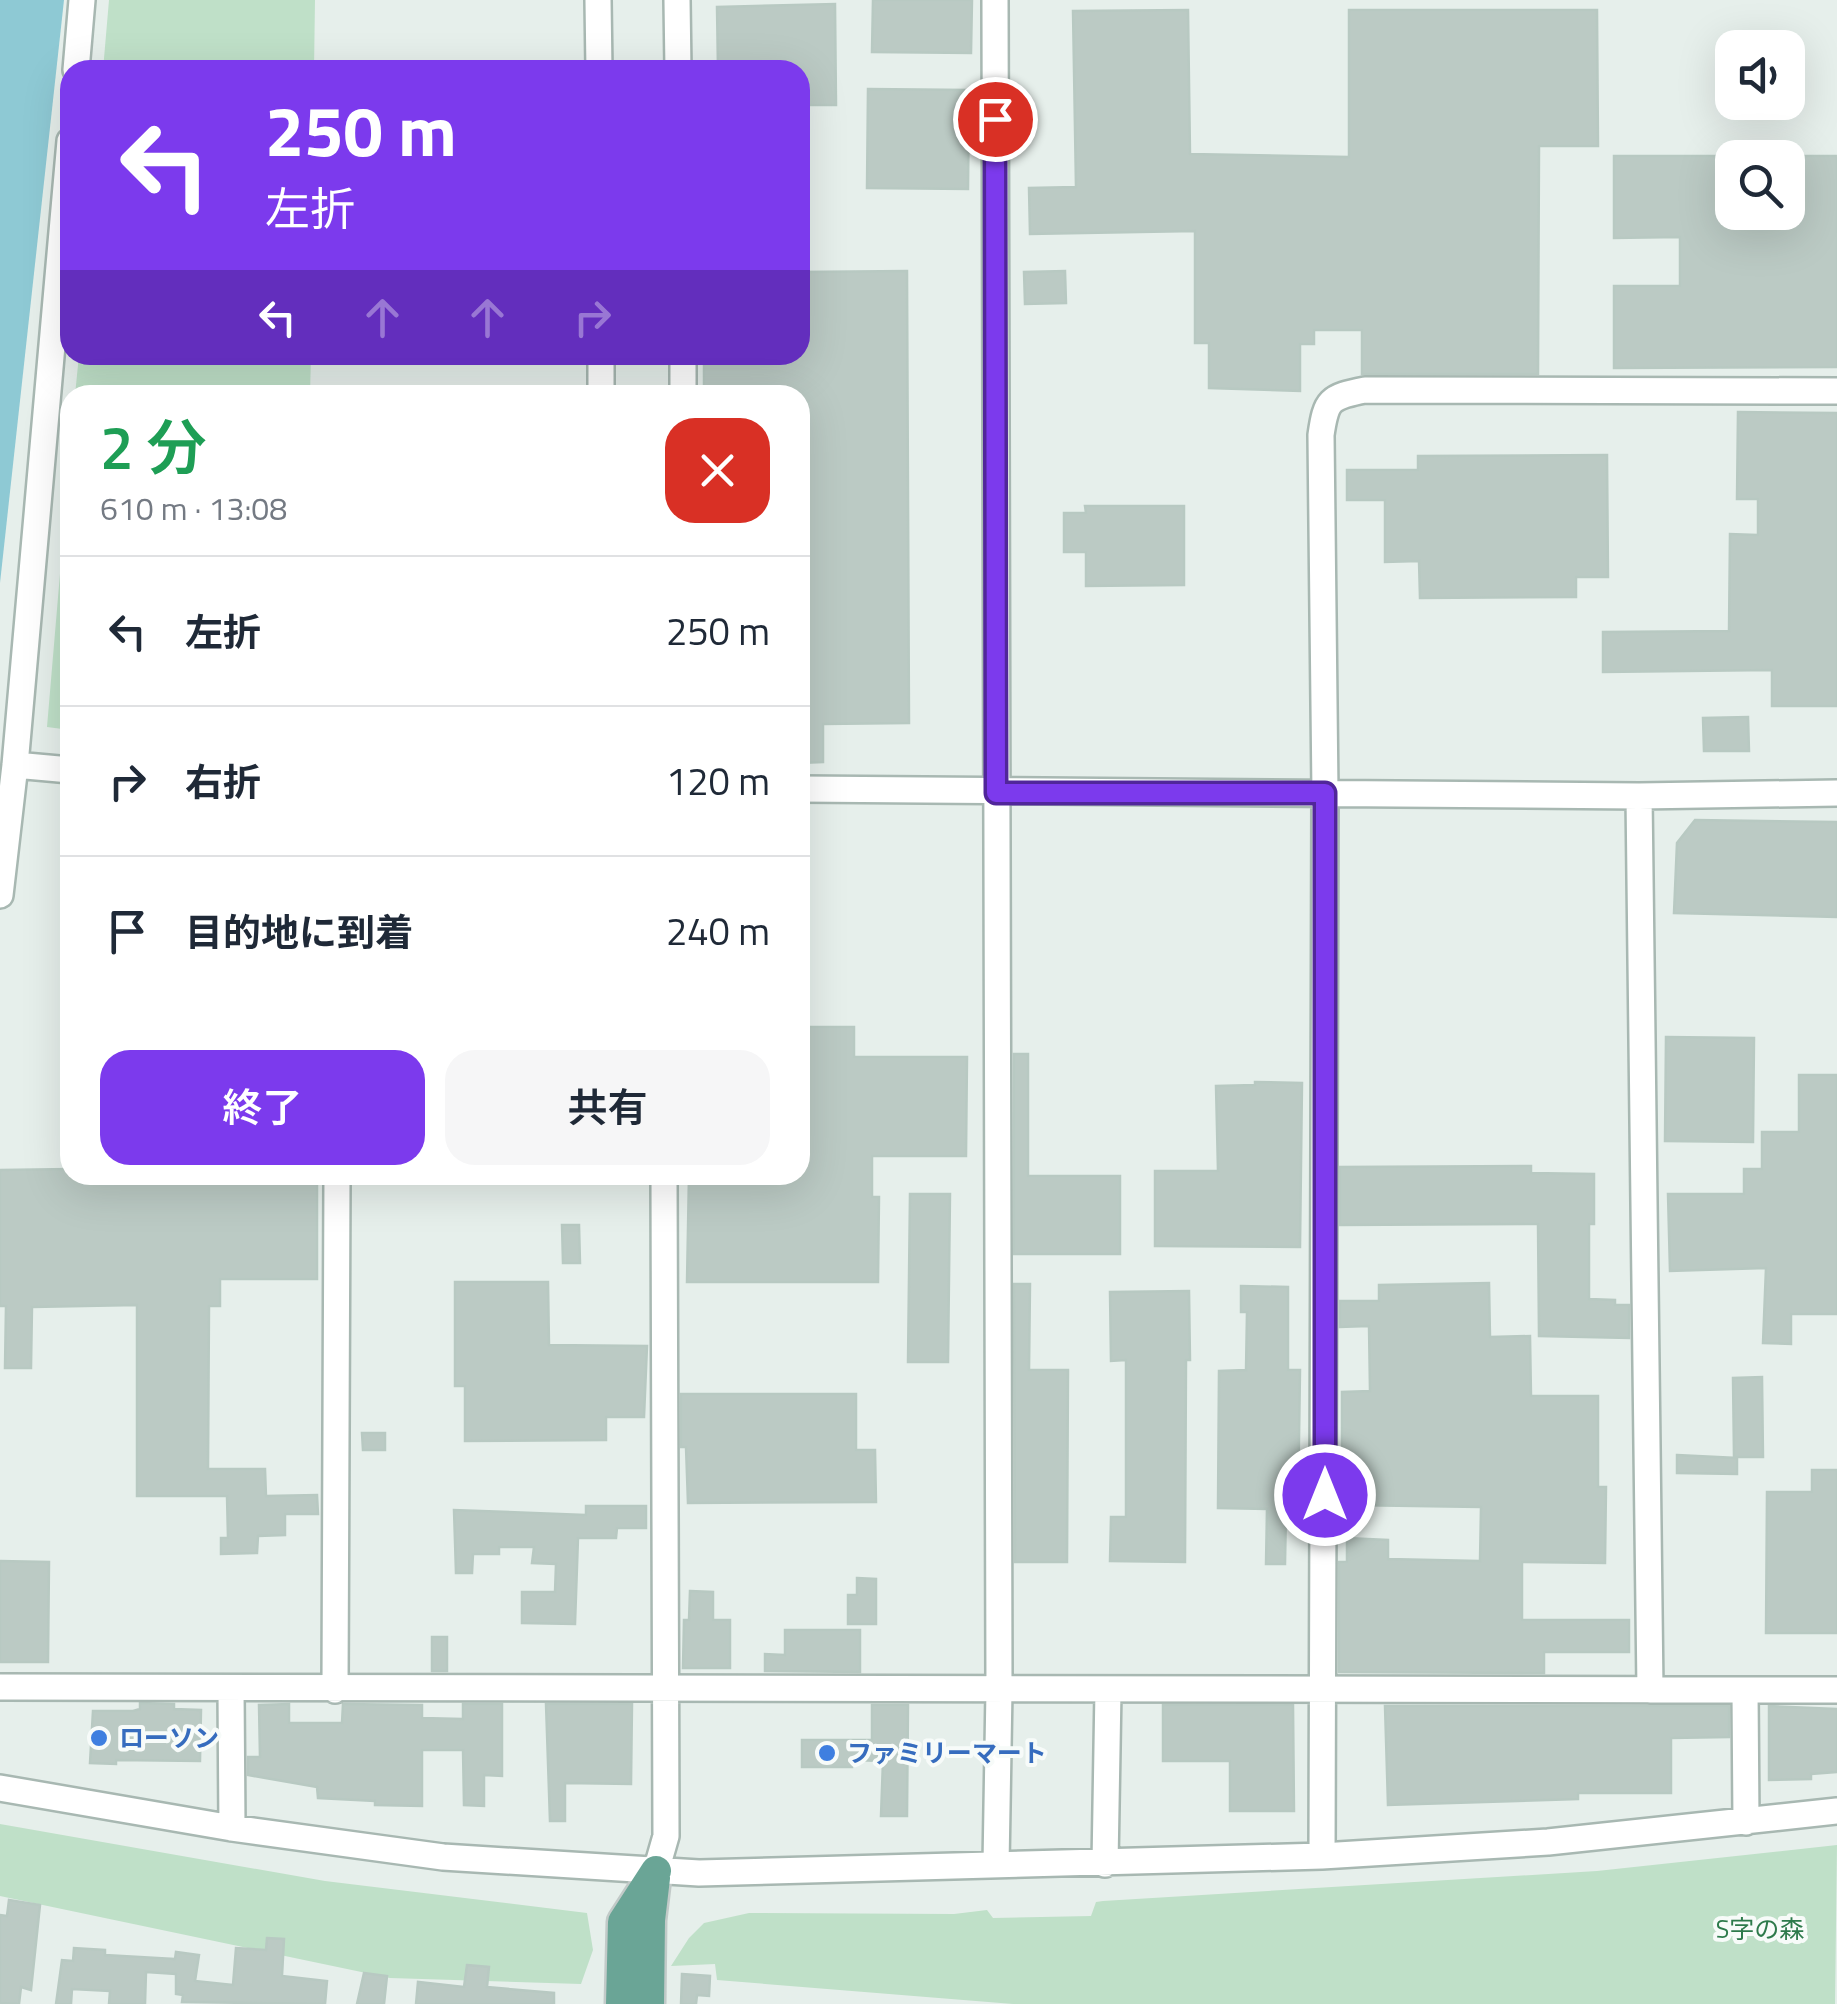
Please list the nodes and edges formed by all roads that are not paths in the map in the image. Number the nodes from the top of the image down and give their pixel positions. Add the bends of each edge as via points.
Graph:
1 (82, 0) edge
2 (598, 0) edge
3 (677, 0) edge
4 (995, 0) edge
5 (77, 60) edge
6 (598, 60) edge
7 (678, 60) edge
8 (60, 257) edge
9 (1837, 391) edge
10 (16, 765) junction
11 (60, 769) edge
12 (810, 789) edge
13 (996, 793) junction
14 (1325, 793) junction
15 (1837, 794) edge
16 (1639, 796) junction
17 (0, 896) edge
18 (338, 1185) edge
19 (664, 1185) edge
20 (0, 1687) edge
21 (230, 1689) junction
22 (335, 1690) junction
23 (665, 1690) junction
24 (1000, 1690) junction
25 (1108, 1690) junction
26 (1325, 1690) junction
27 (1650, 1690) junction
28 (1745, 1690) junction
29 (1837, 1690) edge
30 (0, 1788) edge
31 (1837, 1811) edge
32 (1746, 1822) junction
33 (232, 1828) junction
34 (1322, 1856) junction
35 (1105, 1864) junction
36 (996, 1865) junction
37 (656, 1870) junction
38 (622, 2004) edge
39 (650, 2004) edge

1 - 5 street
2 - 6 street
3 - 7 street
4 - 13 street
8 - 10 street
9 - 14 street via 1338,395 1325,407 1321,436
10 - 11 street
10 - 17 street
12 - 13 street
13 - 14 street
13 - 24 street
14 - 16 street
14 - 26 street
15 - 16 street
16 - 27 street
18 - 22 street
19 - 23 street
20 - 21 street
21 - 22 street
21 - 33 street
22 - 23 street
23 - 24 street
23 - 37 street via 666,1836
24 - 25 street
24 - 36 street
25 - 26 street
25 - 35 street
26 - 27 street
26 - 34 street
27 - 28 street
28 - 29 street
28 - 32 street
30 - 33 street
31 - 32 street
32 - 34 street
33 - 37 street via 444,1857
34 - 35 street
35 - 36 street
36 - 37 street
37 - 38 main road via 623,1922
37 - 39 main road

